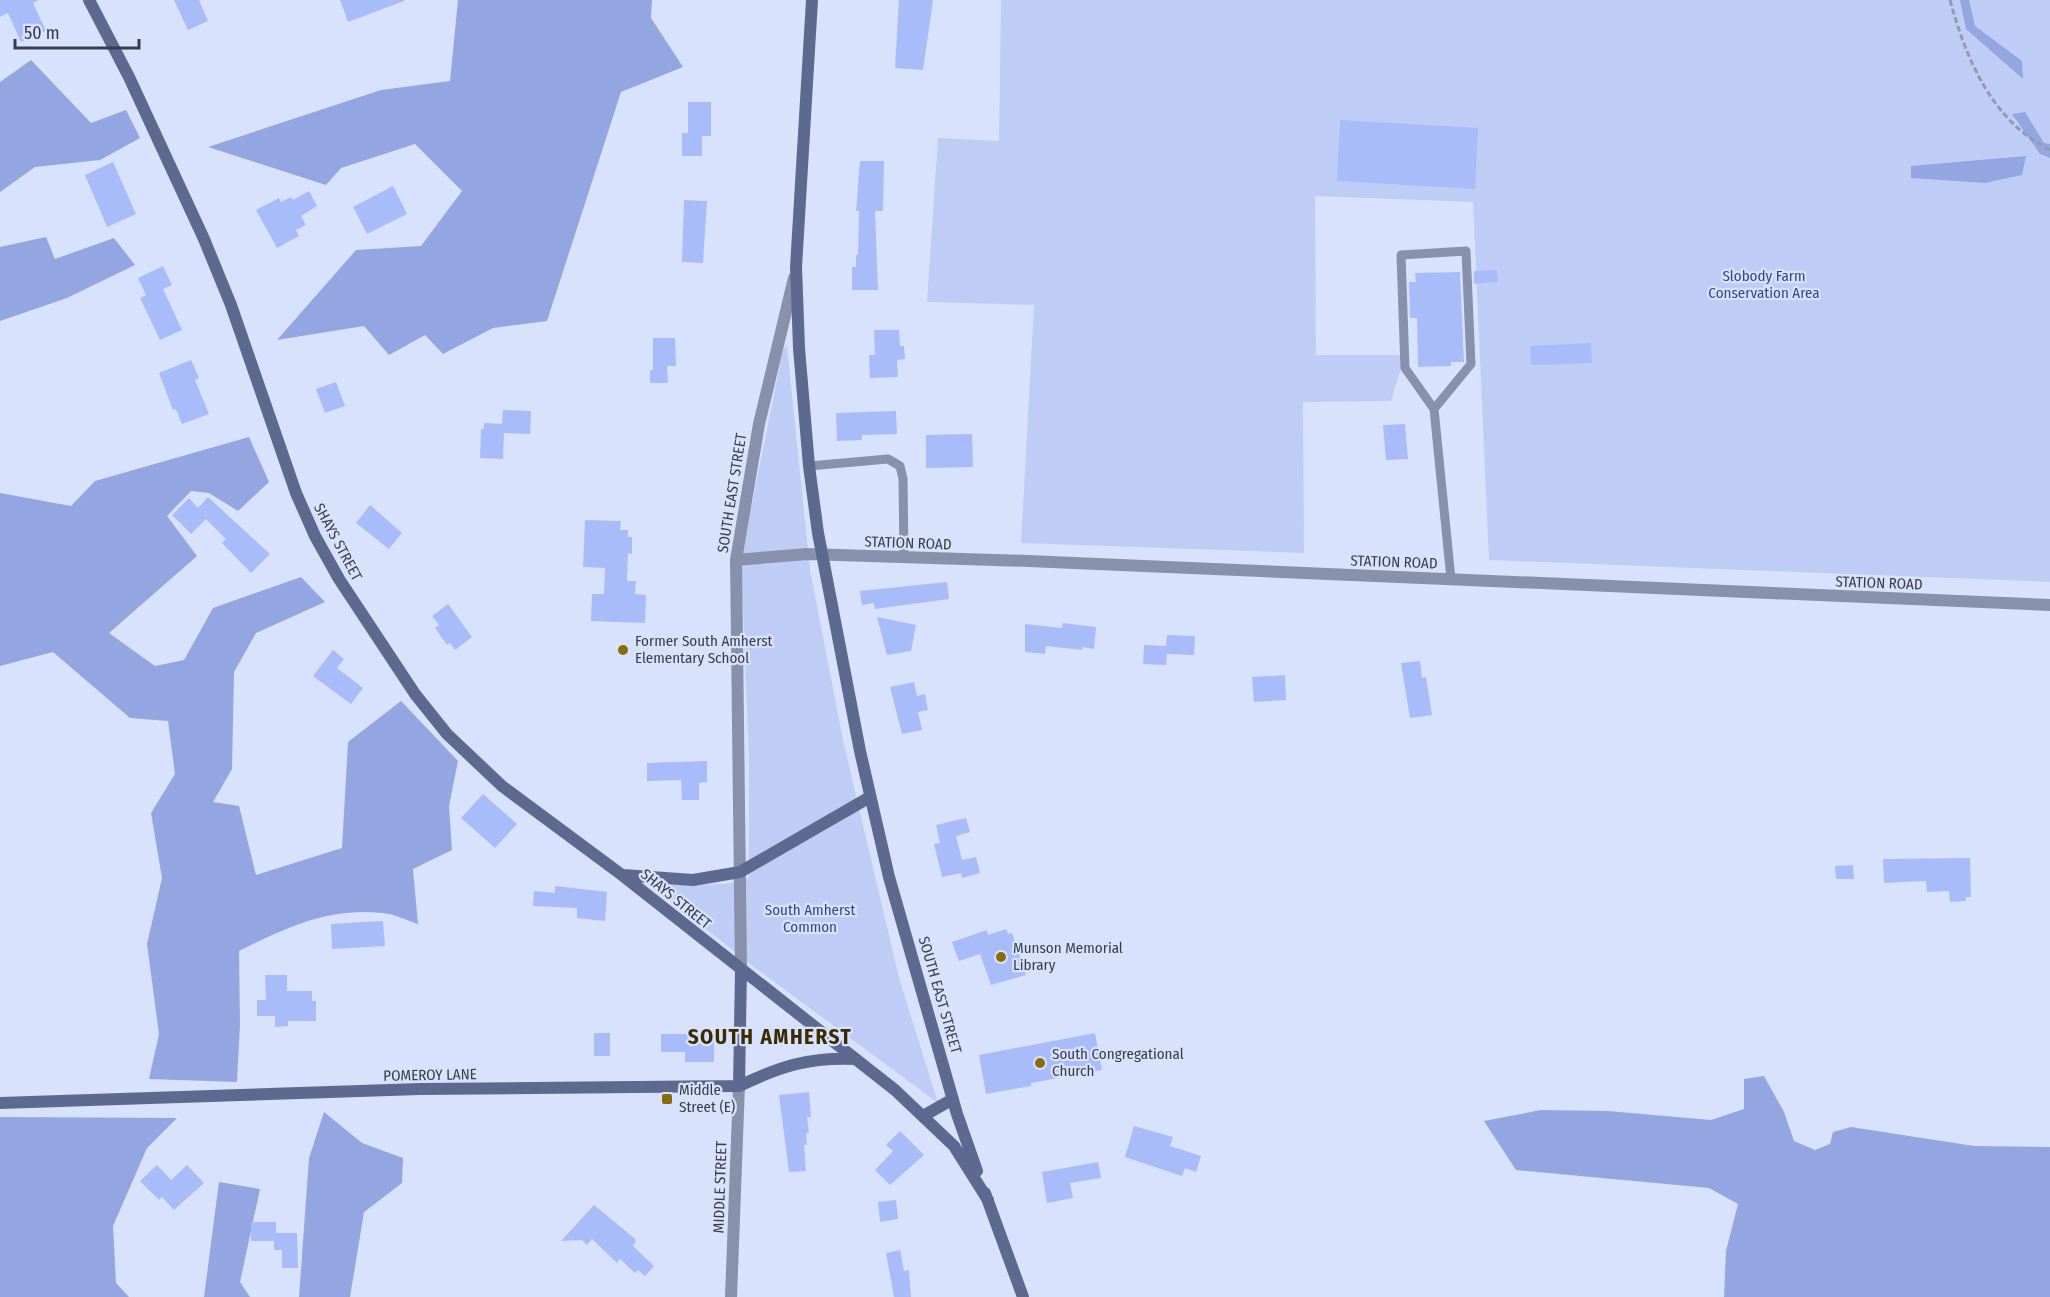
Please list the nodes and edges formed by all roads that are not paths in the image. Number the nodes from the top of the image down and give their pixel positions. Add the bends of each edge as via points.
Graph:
1 (89, 0) edge
2 (812, 0) edge
3 (796, 267) junction
4 (1434, 409) junction
5 (809, 466) junction
6 (822, 555) junction
7 (904, 558) junction
8 (736, 560) junction
9 (1451, 579) junction
10 (2050, 605) edge
11 (870, 797) junction
12 (740, 872) junction
13 (622, 875) junction
14 (741, 970) junction
15 (856, 1059) junction
16 (739, 1086) junction
17 (953, 1099) junction
18 (0, 1103) edge
19 (923, 1116) junction
20 (988, 1200) junction
21 (731, 1297) edge
22 (1023, 1297) edge

1 - 13 main road, SHAYS STREET via 204,239 296,493 339,579 415,694 466,754 510,792
2 - 3 main road, SOUTH EAST STREET
3 - 5 main road, SOUTH EAST STREET
3 - 8 street, SOUTH EAST STREET via 759,424
4 - 4 lane via 1471,364 1466,251 1401,255 1405,368
4 - 9 lane
5 - 6 main road, SOUTH EAST STREET
5 - 7 lane via 888,459 900,466
6 - 7 street, STATION ROAD
6 - 8 street, STATION ROAD
6 - 11 main road, SOUTH EAST STREET
7 - 9 street, STATION ROAD
8 - 12 street, SOUTH EAST STREET
9 - 10 street, STATION ROAD
11 - 12 main road
11 - 17 main road, SOUTH EAST STREET
12 - 13 main road via 693,880
12 - 14 street, SOUTH EAST STREET
13 - 14 main road, SHAYS STREET
14 - 15 main road, SOUTH EAST STREET
14 - 16 main road, MIDDLE STREET
15 - 16 main road, POMEROY LANE via 804,1061 777,1068
15 - 19 main road, SOUTH EAST STREET
16 - 18 main road, POMEROY LANE via 420,1089
16 - 21 street, MIDDLE STREET
17 - 19 main road
17 - 20 main road, SOUTH EAST STREET
19 - 20 main road, SOUTH EAST STREET via 954,1146
20 - 22 main road, SOUTH EAST STREET

